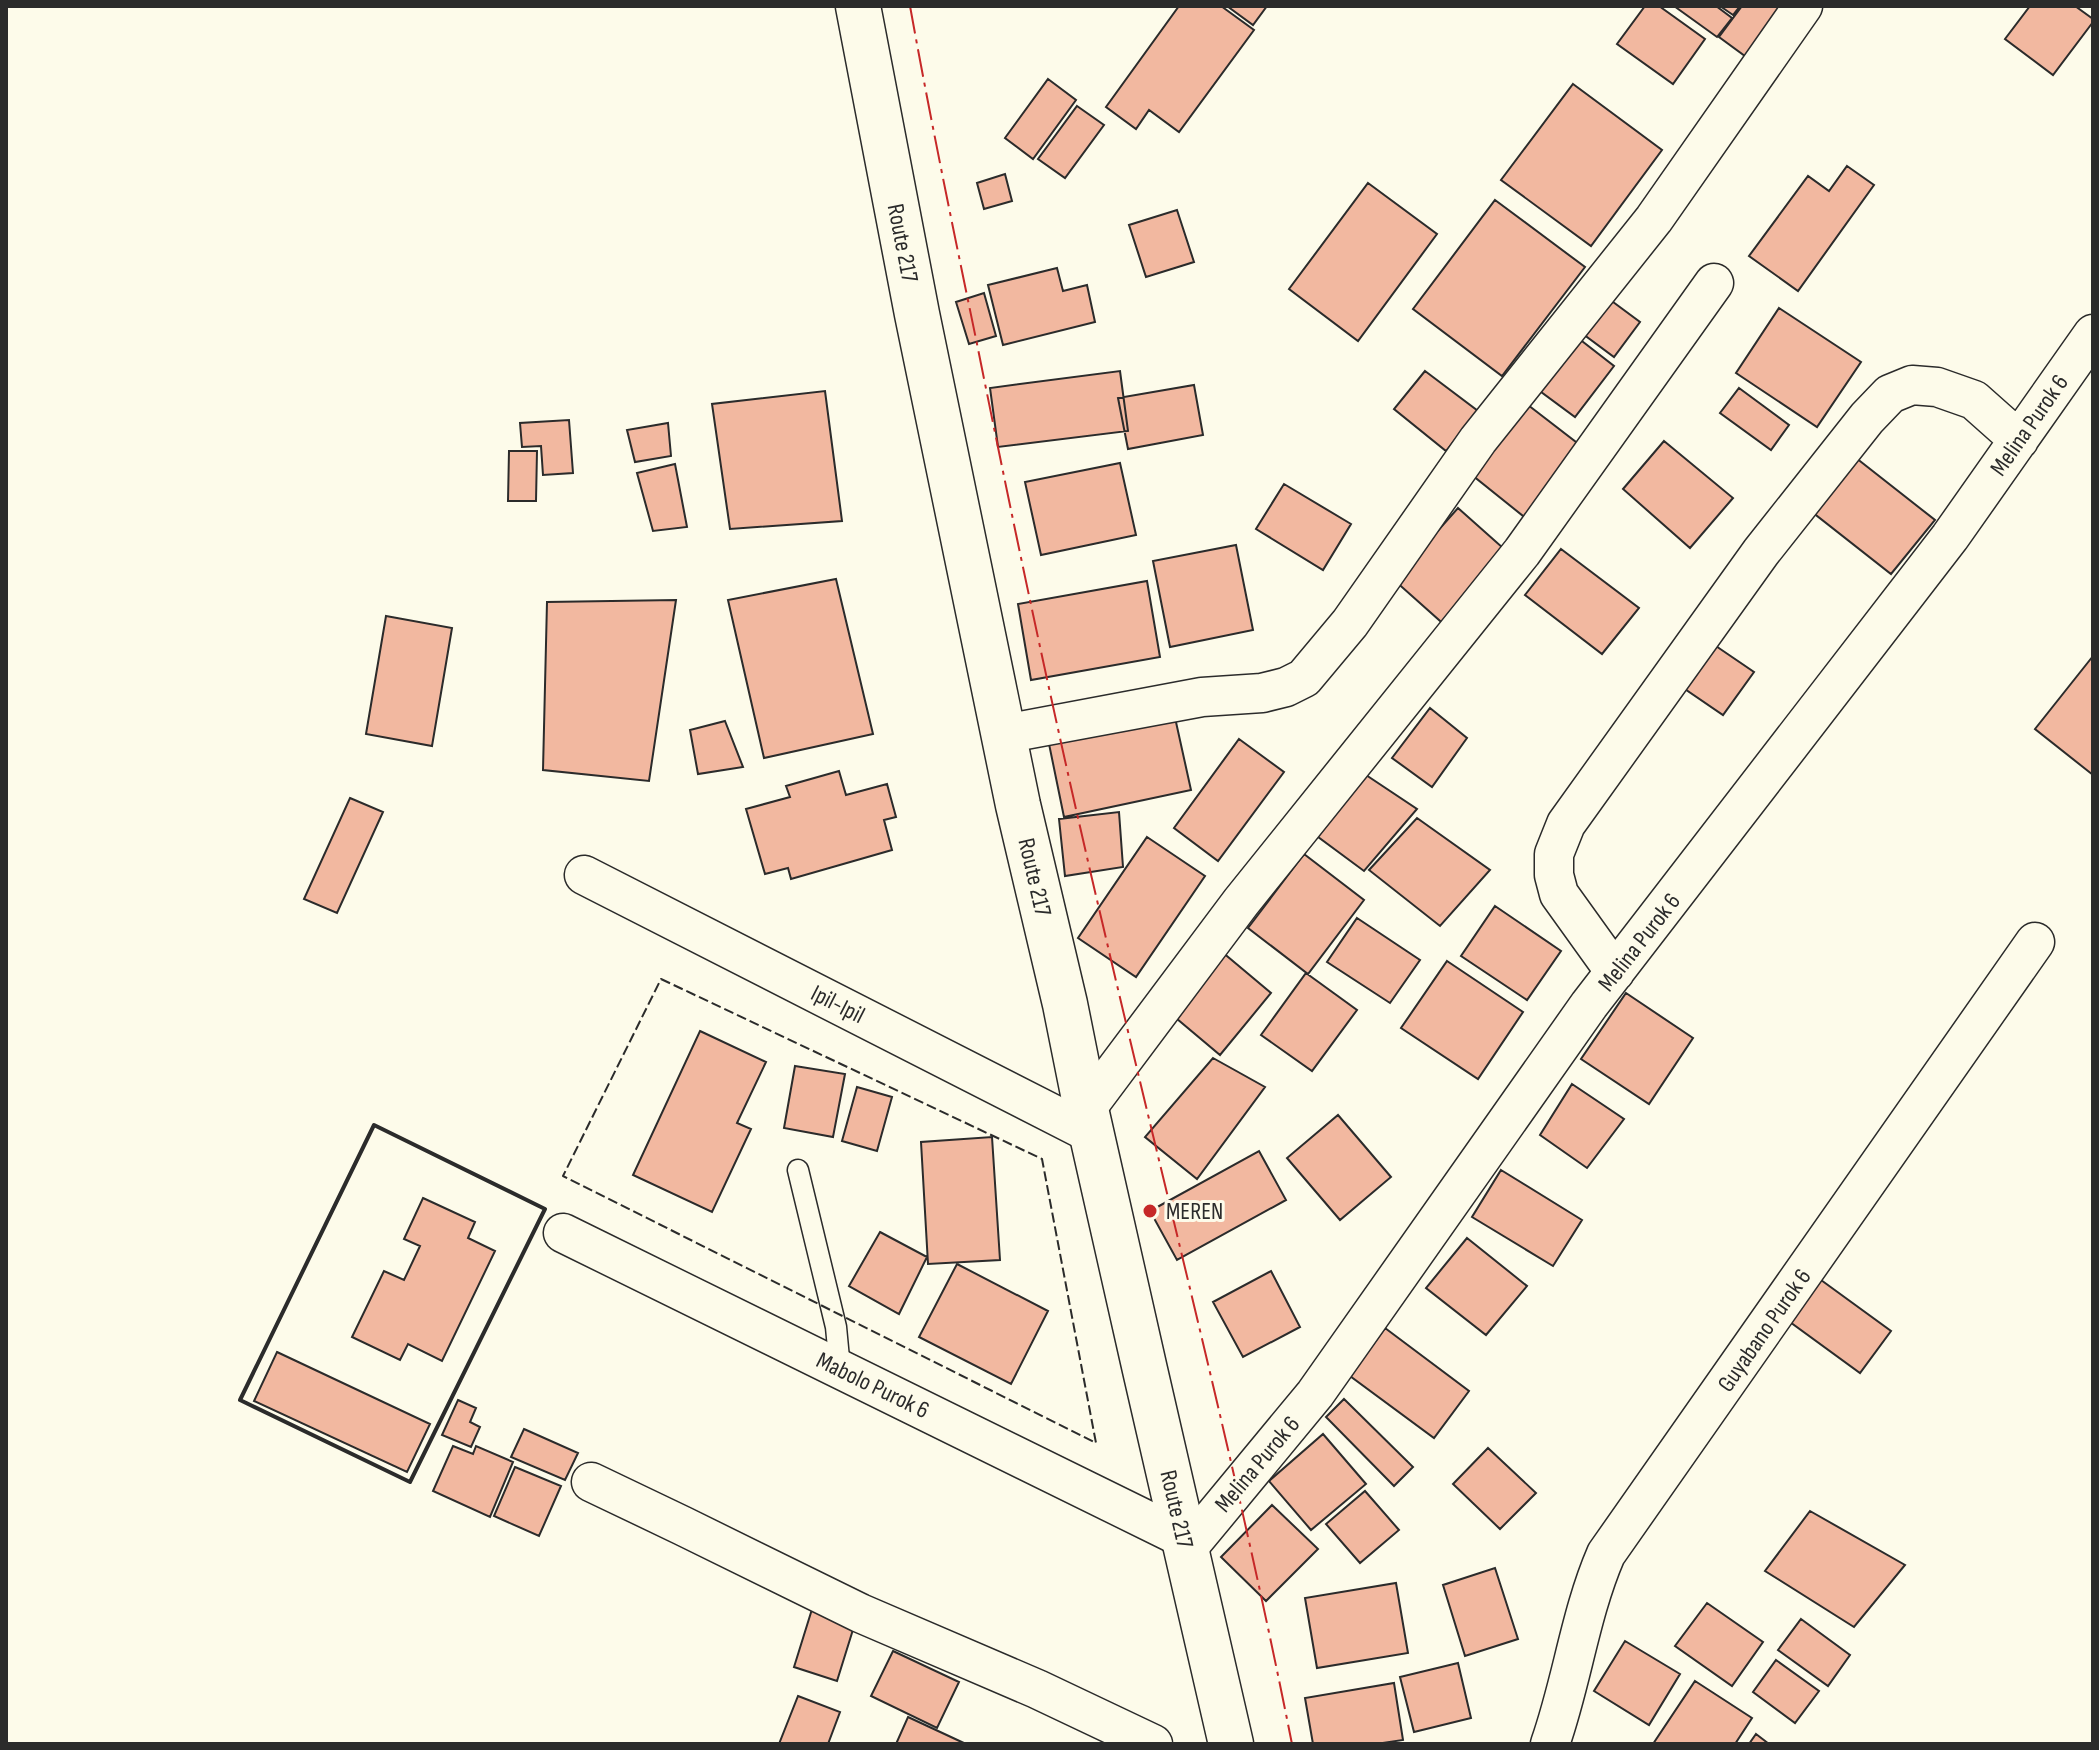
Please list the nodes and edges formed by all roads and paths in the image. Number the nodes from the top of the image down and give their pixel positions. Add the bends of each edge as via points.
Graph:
1 (858, 6) edge
2 (1803, 6) edge
3 (1714, 283) dead end
4 (2093, 334) edge
5 (2019, 440) junction
6 (1004, 734) junction
7 (584, 875) dead end
8 (2035, 942) dead end
9 (1615, 972) junction
10 (1089, 1121) junction
11 (798, 1170) dead end
12 (563, 1233) dead end
13 (840, 1369) junction
14 (591, 1482) dead end
15 (1185, 1544) junction
16 (1153, 1744) edge
17 (1231, 1744) edge
18 (1551, 1744) edge

1 - 6 main road, Route 217
2 - 6 street via 1654,219 1478,440 1350,623 1304,678 1262,693 1202,697
3 - 10 street via 1522,552 1241,902
4 - 5 street, Melina Purok 6
5 - 9 street, Melina Purok 6
5 - 9 street via 1962,395 1912,385 1890,394 1761,552 1566,824 1554,854 1559,894
6 - 10 main road, Route 217
7 - 10 street, Ipil-Ipil
8 - 18 street, Guyabano Purok 6 via 1606,1554
9 - 15 street, Melina Purok 6 via 1315,1394
10 - 15 main road, Route 217
11 - 13 lane via 836,1327
12 - 13 street, Mabolo Purok 6
13 - 15 street, Mabolo Purok 6
14 - 16 street via 860,1613
15 - 17 main road, Route 217

